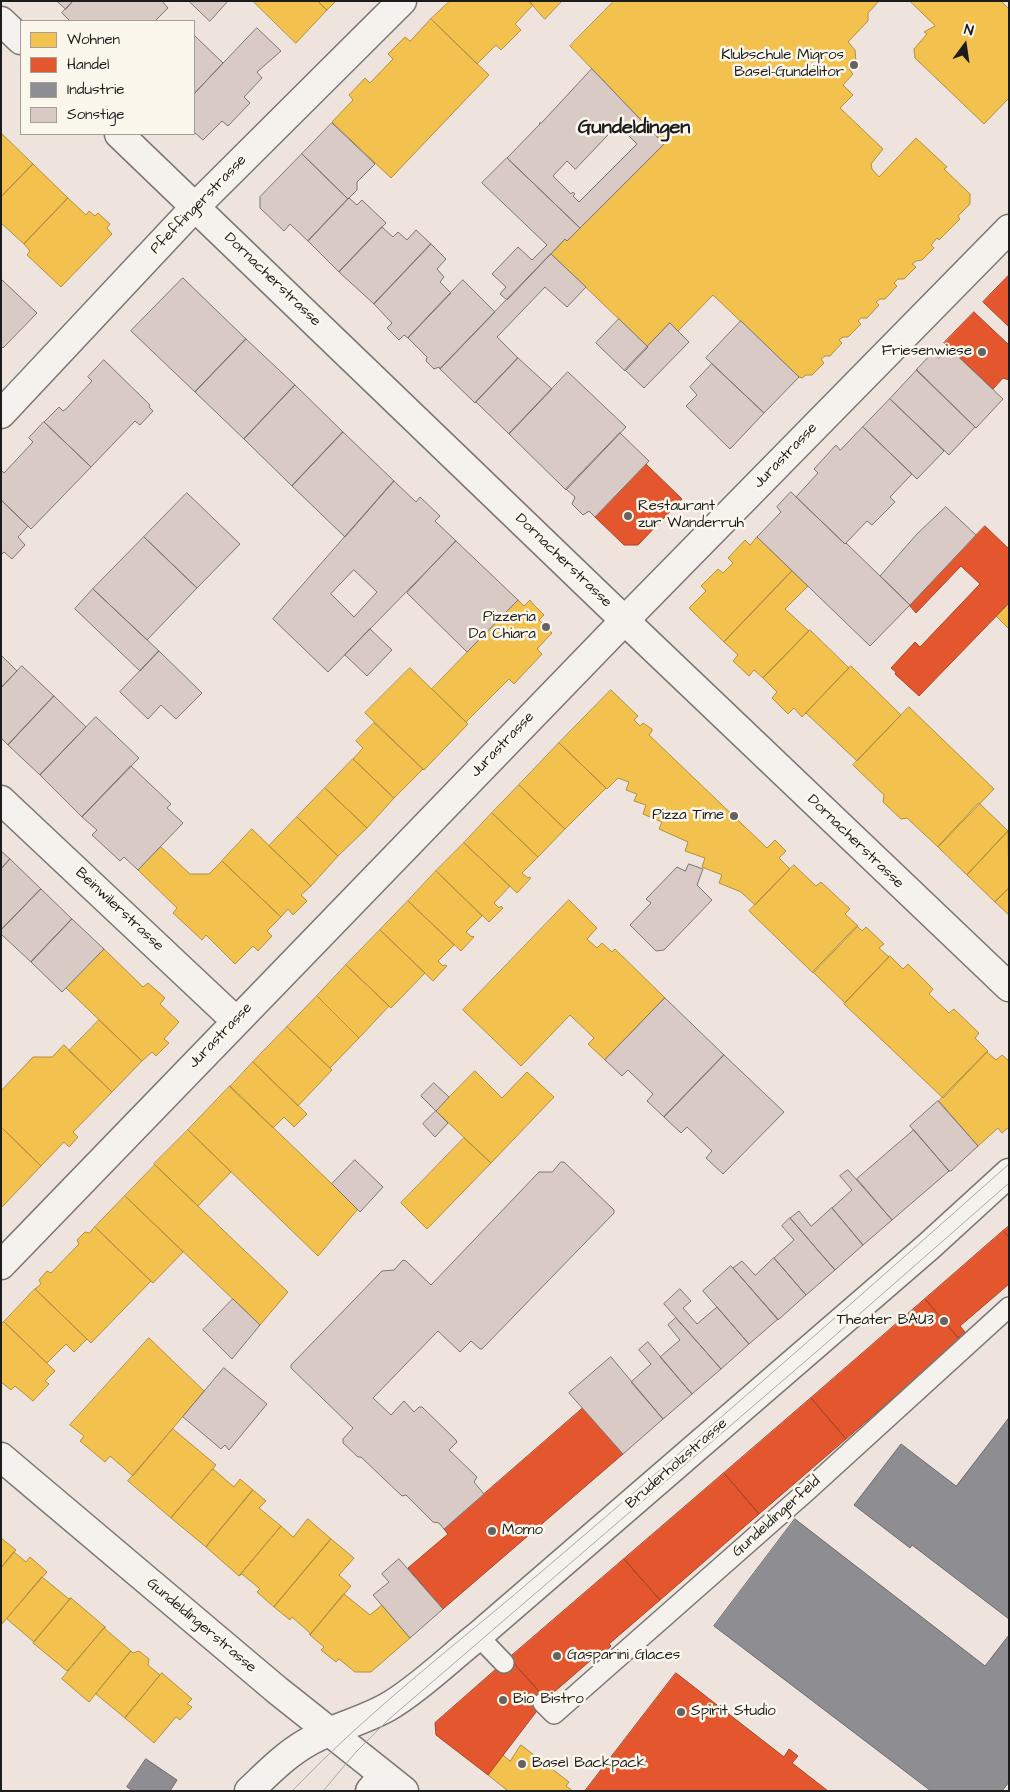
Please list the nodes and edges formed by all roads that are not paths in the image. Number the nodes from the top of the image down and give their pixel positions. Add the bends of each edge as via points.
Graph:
1 (402, 1) edge
2 (1, 21) edge
3 (20, 39) edge
4 (120, 135) edge
5 (195, 207) junction
6 (1009, 229) edge
7 (1, 414) edge
8 (625, 620) junction
9 (1, 800) edge
10 (1009, 987) edge
11 (236, 1021) junction
12 (1009, 1173) edge
13 (1, 1265) edge
14 (1009, 1307) edge
15 (1, 1457) edge
16 (478, 1636) junction
17 (504, 1663) dead end
18 (543, 1703) dead end
19 (330, 1732) junction
20 (385, 1785) edge
21 (250, 1791) edge

1 - 5 street, Pfeffingerstrasse
2 - 3 street
4 - 5 street, Dornacherstrasse
5 - 7 street, Pfeffingerstrasse
5 - 8 street, Dornacherstrasse
6 - 8 street, Jurastrasse
8 - 10 street, Dornacherstrasse
8 - 11 street, Jurastrasse
9 - 11 street, Beinwilerstrasse
11 - 13 street, Jurastrasse
12 - 16 street, Bruderholzstrasse
14 - 18 lane, Gundeldingerfeld via 554,1714
15 - 19 street, Gundeldingerstrasse
16 - 17 lane
16 - 19 street, Bruderholzstrasse via 400,1700
19 - 20 street, Gundeldingerstrasse
19 - 21 street, Bruderholzstrasse via 290,1753

